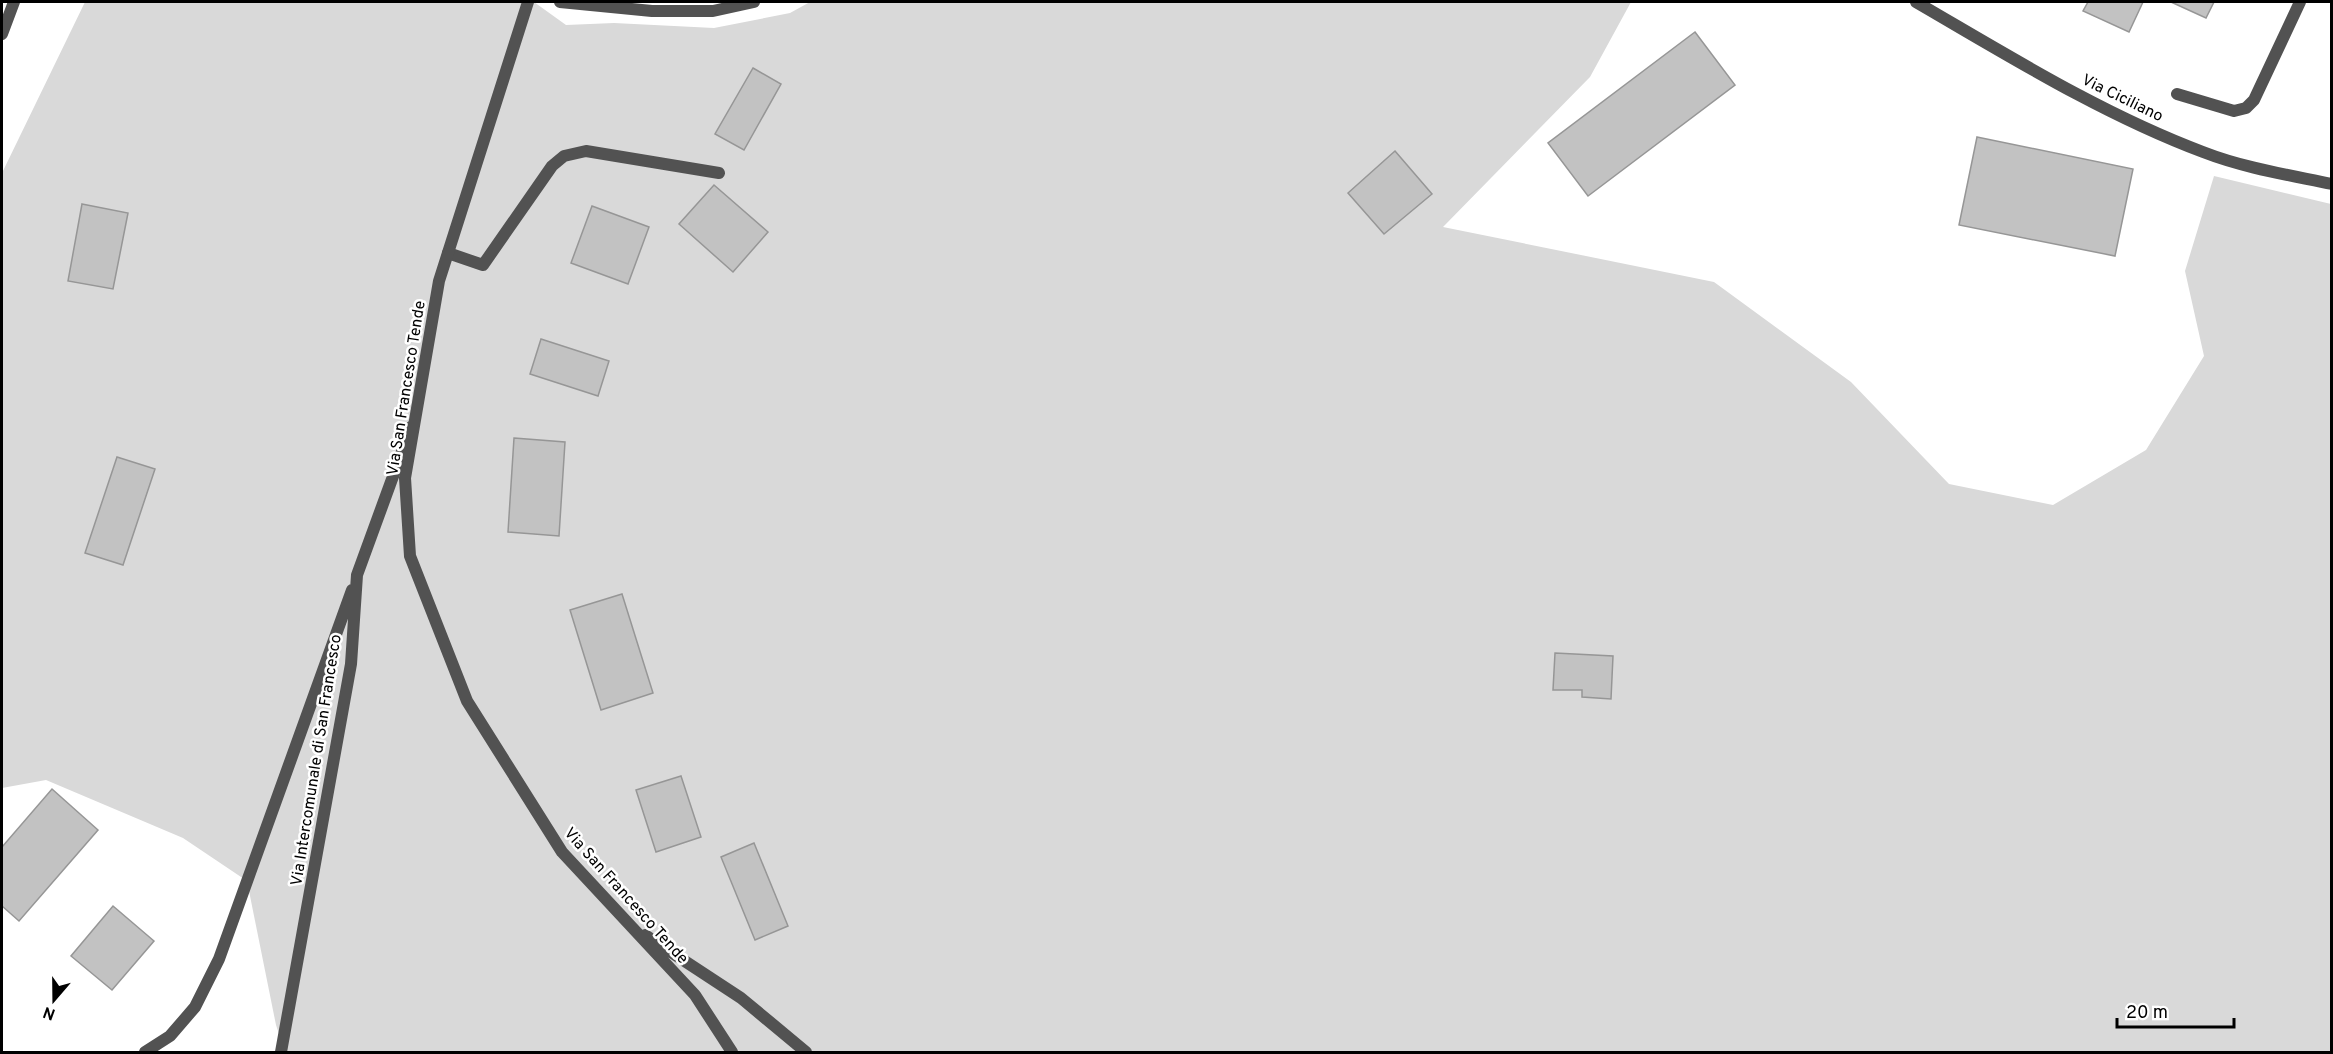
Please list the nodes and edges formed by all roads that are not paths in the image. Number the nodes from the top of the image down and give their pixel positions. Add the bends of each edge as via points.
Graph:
1 (14, 2) edge
2 (528, 2) edge
3 (560, 2) edge
4 (754, 2) edge
5 (1916, 2) edge
6 (2300, 2) edge
7 (2, 34) edge
8 (2177, 94) dead end
9 (719, 173) dead end
10 (2331, 184) edge
11 (448, 253) junction
12 (417, 408) junction
13 (357, 575) junction
14 (628, 923) junction
15 (145, 1053) edge
16 (281, 1053) edge
17 (732, 1053) edge
18 (806, 1053) edge

1 - 7 street
2 - 11 street, Via San Francesco Tende
3 - 4 street via 652,11 713,11
5 - 10 street, Via Ciciliano via 2139,126 2205,153
6 - 8 street via 2254,100 2246,108 2234,111
9 - 11 street via 586,151 564,156 552,166 483,265
11 - 12 street, Via San Francesco Tende via 439,280
12 - 13 street, Via Intercomunale di San Francesco
12 - 14 street, Via San Francesco Tende via 405,478 410,556 467,701 562,852
13 - 15 street via 219,959 195,1007 170,1036
13 - 16 street, Via Intercomunale di San Francesco via 351,664
14 - 17 street, Via San Francesco Tende via 695,995
14 - 18 street via 741,998

